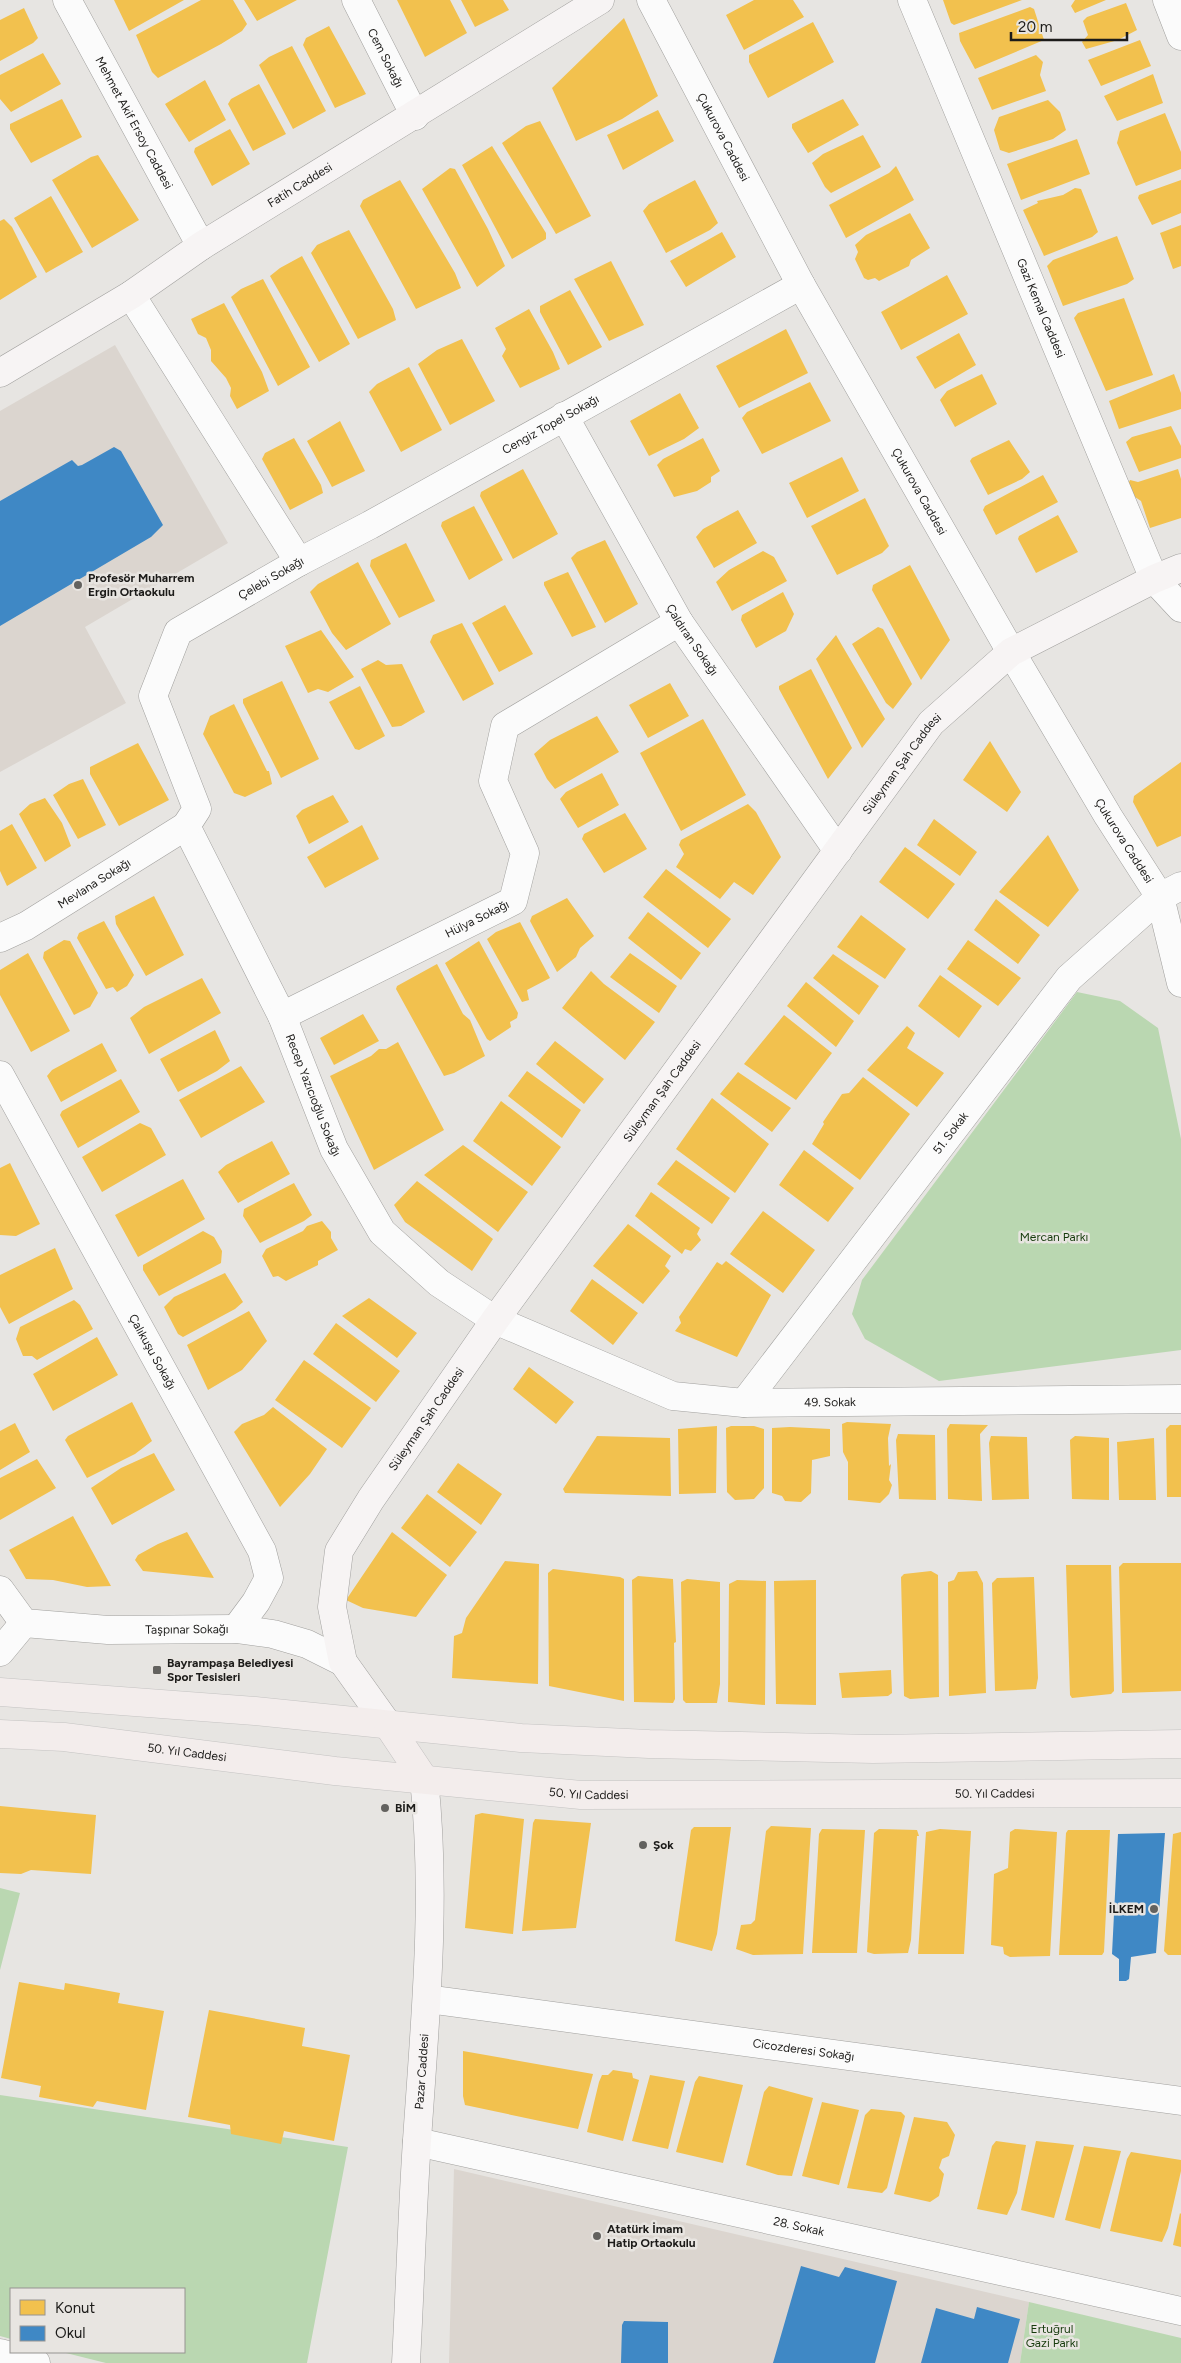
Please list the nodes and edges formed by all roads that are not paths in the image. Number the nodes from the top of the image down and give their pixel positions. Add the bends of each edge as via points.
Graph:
1 (67, 0) edge
2 (356, 0) edge
3 (600, 0) edge
4 (651, 0) edge
5 (912, 0) edge
6 (1167, 0) edge
7 (1181, 36) edge
8 (415, 116) junction
9 (201, 246) junction
10 (801, 285) junction
11 (131, 295) junction
12 (0, 373) edge
13 (564, 416) junction
14 (299, 562) junction
15 (1181, 568) edge
16 (1154, 580) junction
17 (1181, 608) edge
18 (679, 622) junction
19 (1011, 652) junction
20 (186, 826) junction
21 (838, 851) junction
22 (1171, 892) edge
23 (0, 938) edge
24 (1181, 983) edge
25 (282, 1016) junction
26 (0, 1074) edge
27 (495, 1320) junction
28 (1181, 1399) edge
29 (744, 1403) junction
30 (0, 1590) edge
31 (24, 1623) junction
32 (236, 1629) junction
33 (0, 1652) edge
34 (344, 1662) junction
35 (0, 1692) edge
36 (388, 1725) junction
37 (0, 1734) edge
38 (1181, 1744) edge
39 (424, 1779) junction
40 (1181, 1793) edge
41 (427, 1999) junction
42 (1181, 2101) edge
43 (417, 2142) junction
44 (1181, 2311) edge
45 (0, 2353) edge
46 (36, 2363) edge
47 (406, 2363) edge

1 - 9 street, Mehmet Akif Ersoy Caddesi
2 - 8 street, Cem Sokağı
3 - 8 street, Fatih Caddesi
4 - 10 street, Çukurova Caddesi
5 - 16 street, Gazi Kemal Caddesi
6 - 7 street
8 - 9 street, Fatih Caddesi
9 - 11 street, Fatih Caddesi
10 - 13 street, Cengiz Topel Sokağı
10 - 19 street, Çukurova Caddesi
11 - 12 street, Fatih Caddesi
11 - 14 street, Çelebi Sokağı
13 - 14 street, Cengiz Topel Sokağı
13 - 18 street, Çaldıran Sokağı
14 - 20 street, Çelebi Sokağı via 178,632 153,696 197,809
15 - 16 street, Süleyman Şah Caddesi
16 - 17 street, Gazi Kemal Caddesi
16 - 19 street, Süleyman Şah Caddesi
18 - 21 street, Çaldıran Sokağı
18 - 25 street, Hülya Sokağı via 505,726 493,781 525,854 512,901
19 - 21 street, Süleyman Şah Caddesi via 931,723
19 - 22 street, Çukurova Caddesi via 1108,816
20 - 23 street, Mevlana Sokağı via 26,926
20 - 25 street, Recep Yazıcıoğlu Sokağı
21 - 27 street, Süleyman Şah Caddesi
22 - 24 street, Çukurova Caddesi
22 - 29 street, 51. Sokak via 1069,978
25 - 27 street, Recep Yazıcıoğlu Sokağı via 334,1149 382,1232 439,1283
26 - 32 street, Çalıkuşu Sokağı via 262,1551 269,1578
27 - 29 street, 49. Sokak via 673,1396
27 - 34 street, Süleyman Şah Caddesi via 371,1499 339,1551 332,1608
28 - 29 street, 49. Sokak
30 - 31 street
31 - 32 street, Taşpınar Sokağı via 108,1630
31 - 33 street
32 - 34 street, Taşpınar Sokağı via 273,1634 307,1644
34 - 36 street, Süleyman Şah Caddesi
35 - 36 main road via 255,1711
36 - 38 main road via 521,1738 649,1744 873,1749
36 - 39 main road
37 - 39 main road, 50. Yıl Caddesi via 64,1737
39 - 40 main road, 50. Yıl Caddesi via 581,1795
39 - 41 street, Pazar Caddesi via 429,1822
41 - 42 street, Cicozderesi Sokağı
41 - 43 street, Pazar Caddesi
43 - 44 street, 28. Sokak
43 - 47 street, Pazar Caddesi
45 - 46 street

